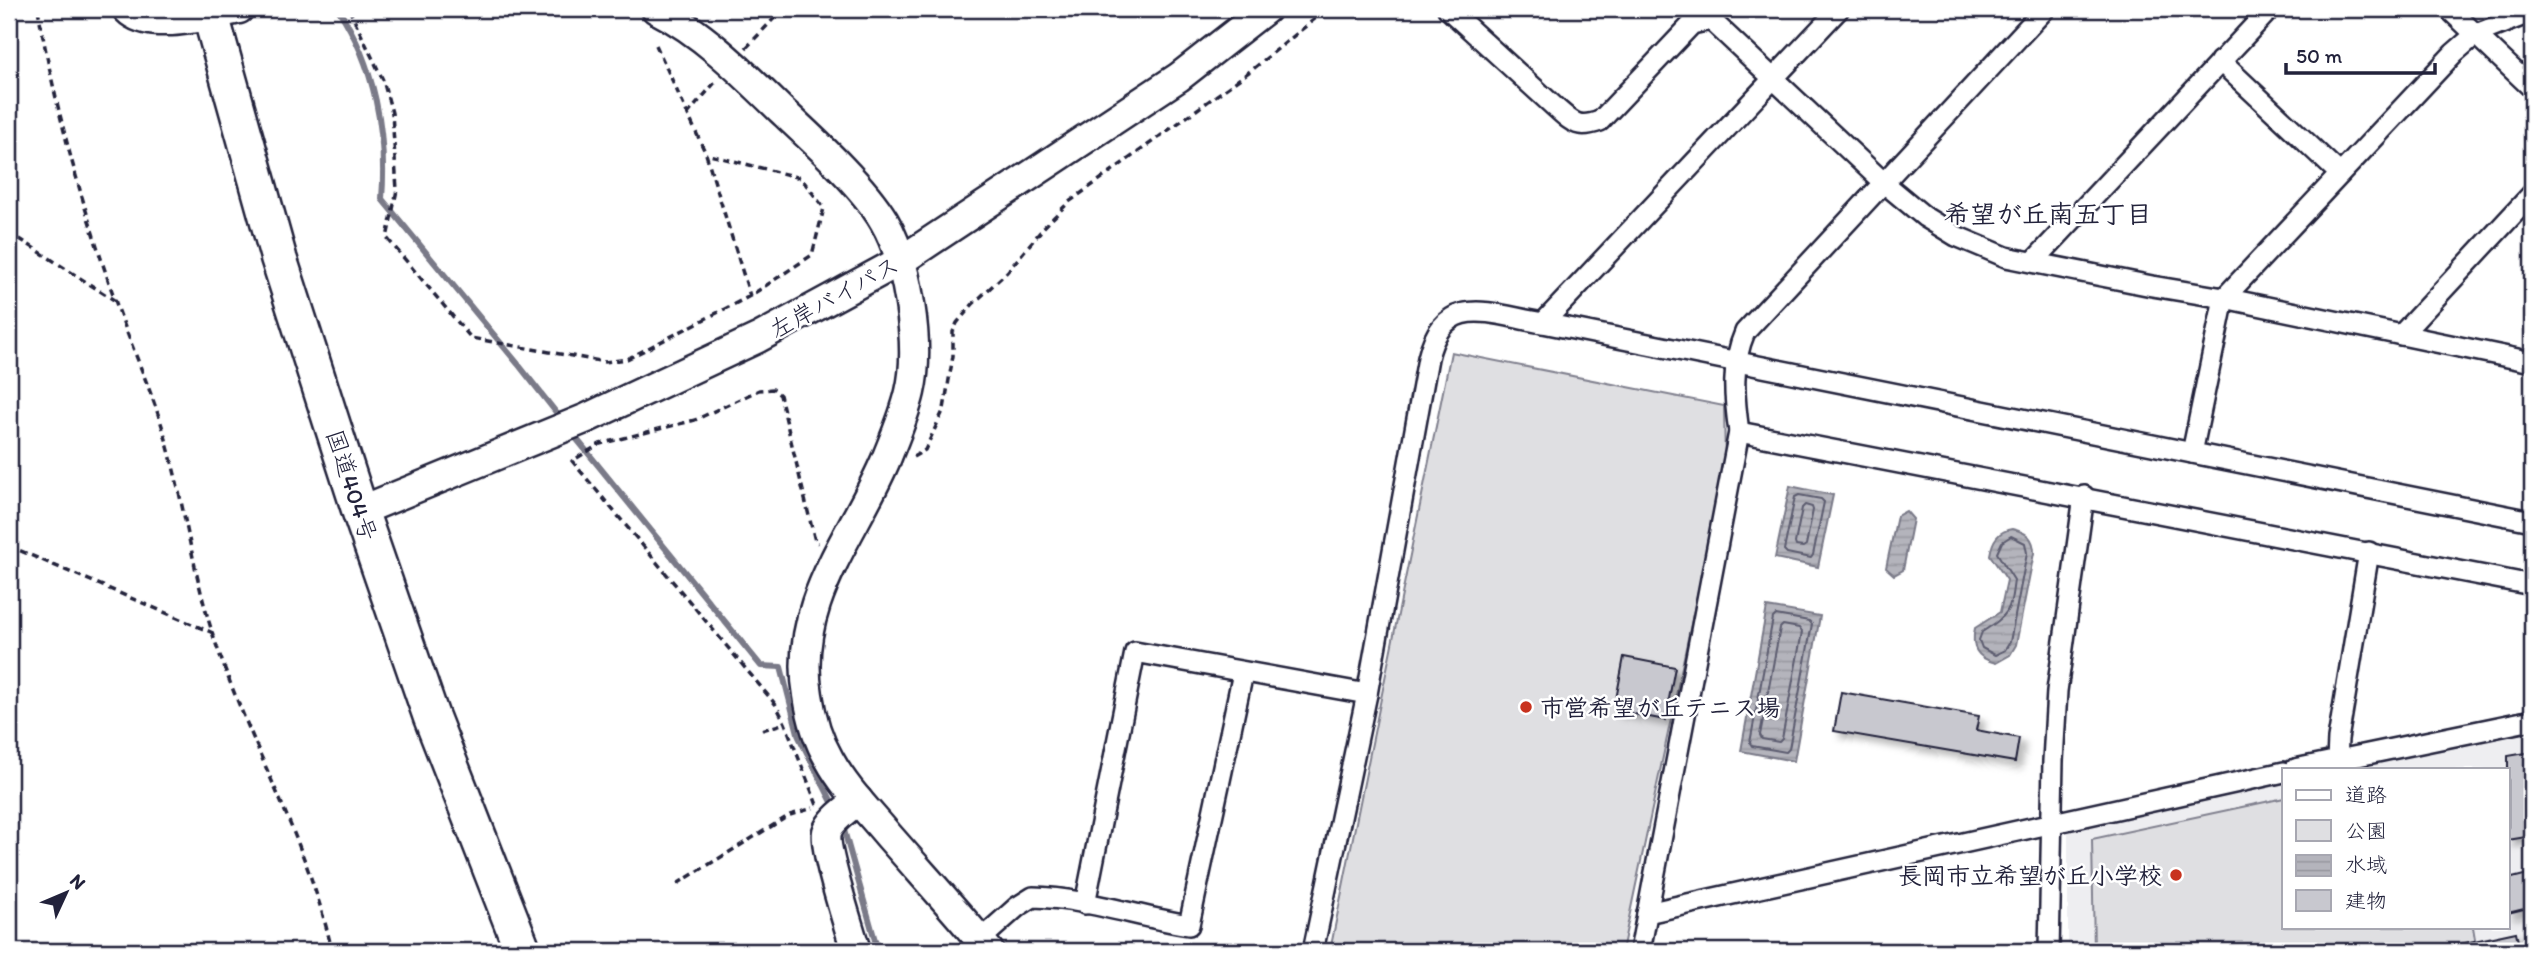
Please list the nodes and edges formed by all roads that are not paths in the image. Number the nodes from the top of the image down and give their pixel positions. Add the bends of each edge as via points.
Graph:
1 (127, 9) edge
2 (656, 9) edge
3 (1266, 9) edge
4 (1448, 9) edge
5 (1839, 9) edge
6 (2045, 9) edge
7 (2270, 9) edge
8 (2449, 9) edge
9 (219, 11) edge
10 (2532, 12) edge
11 (2476, 34) junction
12 (2220, 61) junction
13 (1772, 80) junction
14 (2532, 88) edge
15 (2340, 174) junction
16 (1884, 183) junction
17 (2532, 194) edge
18 (902, 260) junction
19 (2034, 261) junction
20 (2224, 298) junction
21 (1543, 323) junction
22 (2401, 335) junction
23 (2532, 362) edge
24 (1736, 363) junction
25 (1739, 432) junction
26 (2192, 453) junction
27 (2084, 496) junction
28 (360, 511) junction
29 (2532, 520) edge
30 (2369, 552) junction
31 (2532, 585) edge
32 (1243, 673) junction
33 (1367, 694) junction
34 (2532, 720) edge
35 (2337, 760) junction
36 (2300, 768) edge
37 (2282, 772) edge
38 (858, 800) junction
39 (472, 822) junction
40 (2052, 823) junction
41 (1085, 904) junction
42 (1647, 913) junction
43 (985, 946) edge
44 (513, 951) edge
45 (523, 951) edge
46 (536, 951) edge
47 (856, 951) edge
48 (1313, 951) edge
49 (1640, 951) edge
50 (2049, 951) edge

1 - 9 street via 152,21
2 - 18 street via 702,39 808,135 883,218
3 - 18 street, 左岸バイパス via 1179,77
4 - 13 street via 1556,108 1574,123 1586,126 1600,121 1692,24 1710,20
5 - 13 street
6 - 16 street
7 - 12 street
8 - 11 street
9 - 28 highway, 国道404号 via 279,259
10 - 11 street
11 - 14 street
11 - 15 street
12 - 15 street
12 - 19 street
13 - 16 street
13 - 21 street
15 - 20 street
16 - 19 street via 1956,236 2006,257
16 - 24 street via 1745,332
17 - 22 street
18 - 28 street, 左岸バイパス via 758,338 587,418
18 - 38 street via 914,363 910,393 886,458 835,557 804,651 799,720
19 - 20 street
20 - 22 street
20 - 26 street
21 - 24 street
21 - 33 street via 1463,311 1448,320 1431,345
22 - 23 street
24 - 25 street via 1734,399
24 - 26 street
25 - 27 street
25 - 42 street
26 - 29 street
27 - 30 street
27 - 40 street via 2057,691
28 - 39 highway, 国道404号
30 - 31 street
30 - 35 street
32 - 33 street
32 - 41 street via 1189,925
32 - 41 street via 1136,652
33 - 48 street
34 - 35 street
35 - 36 street
37 - 40 street
38 - 43 street
38 - 47 street via 832,823 827,834
39 - 44 street
39 - 45 highway, 国道404号
39 - 46 street
40 - 42 street
40 - 50 street
41 - 43 street via 1033,897 1017,908
42 - 49 street

